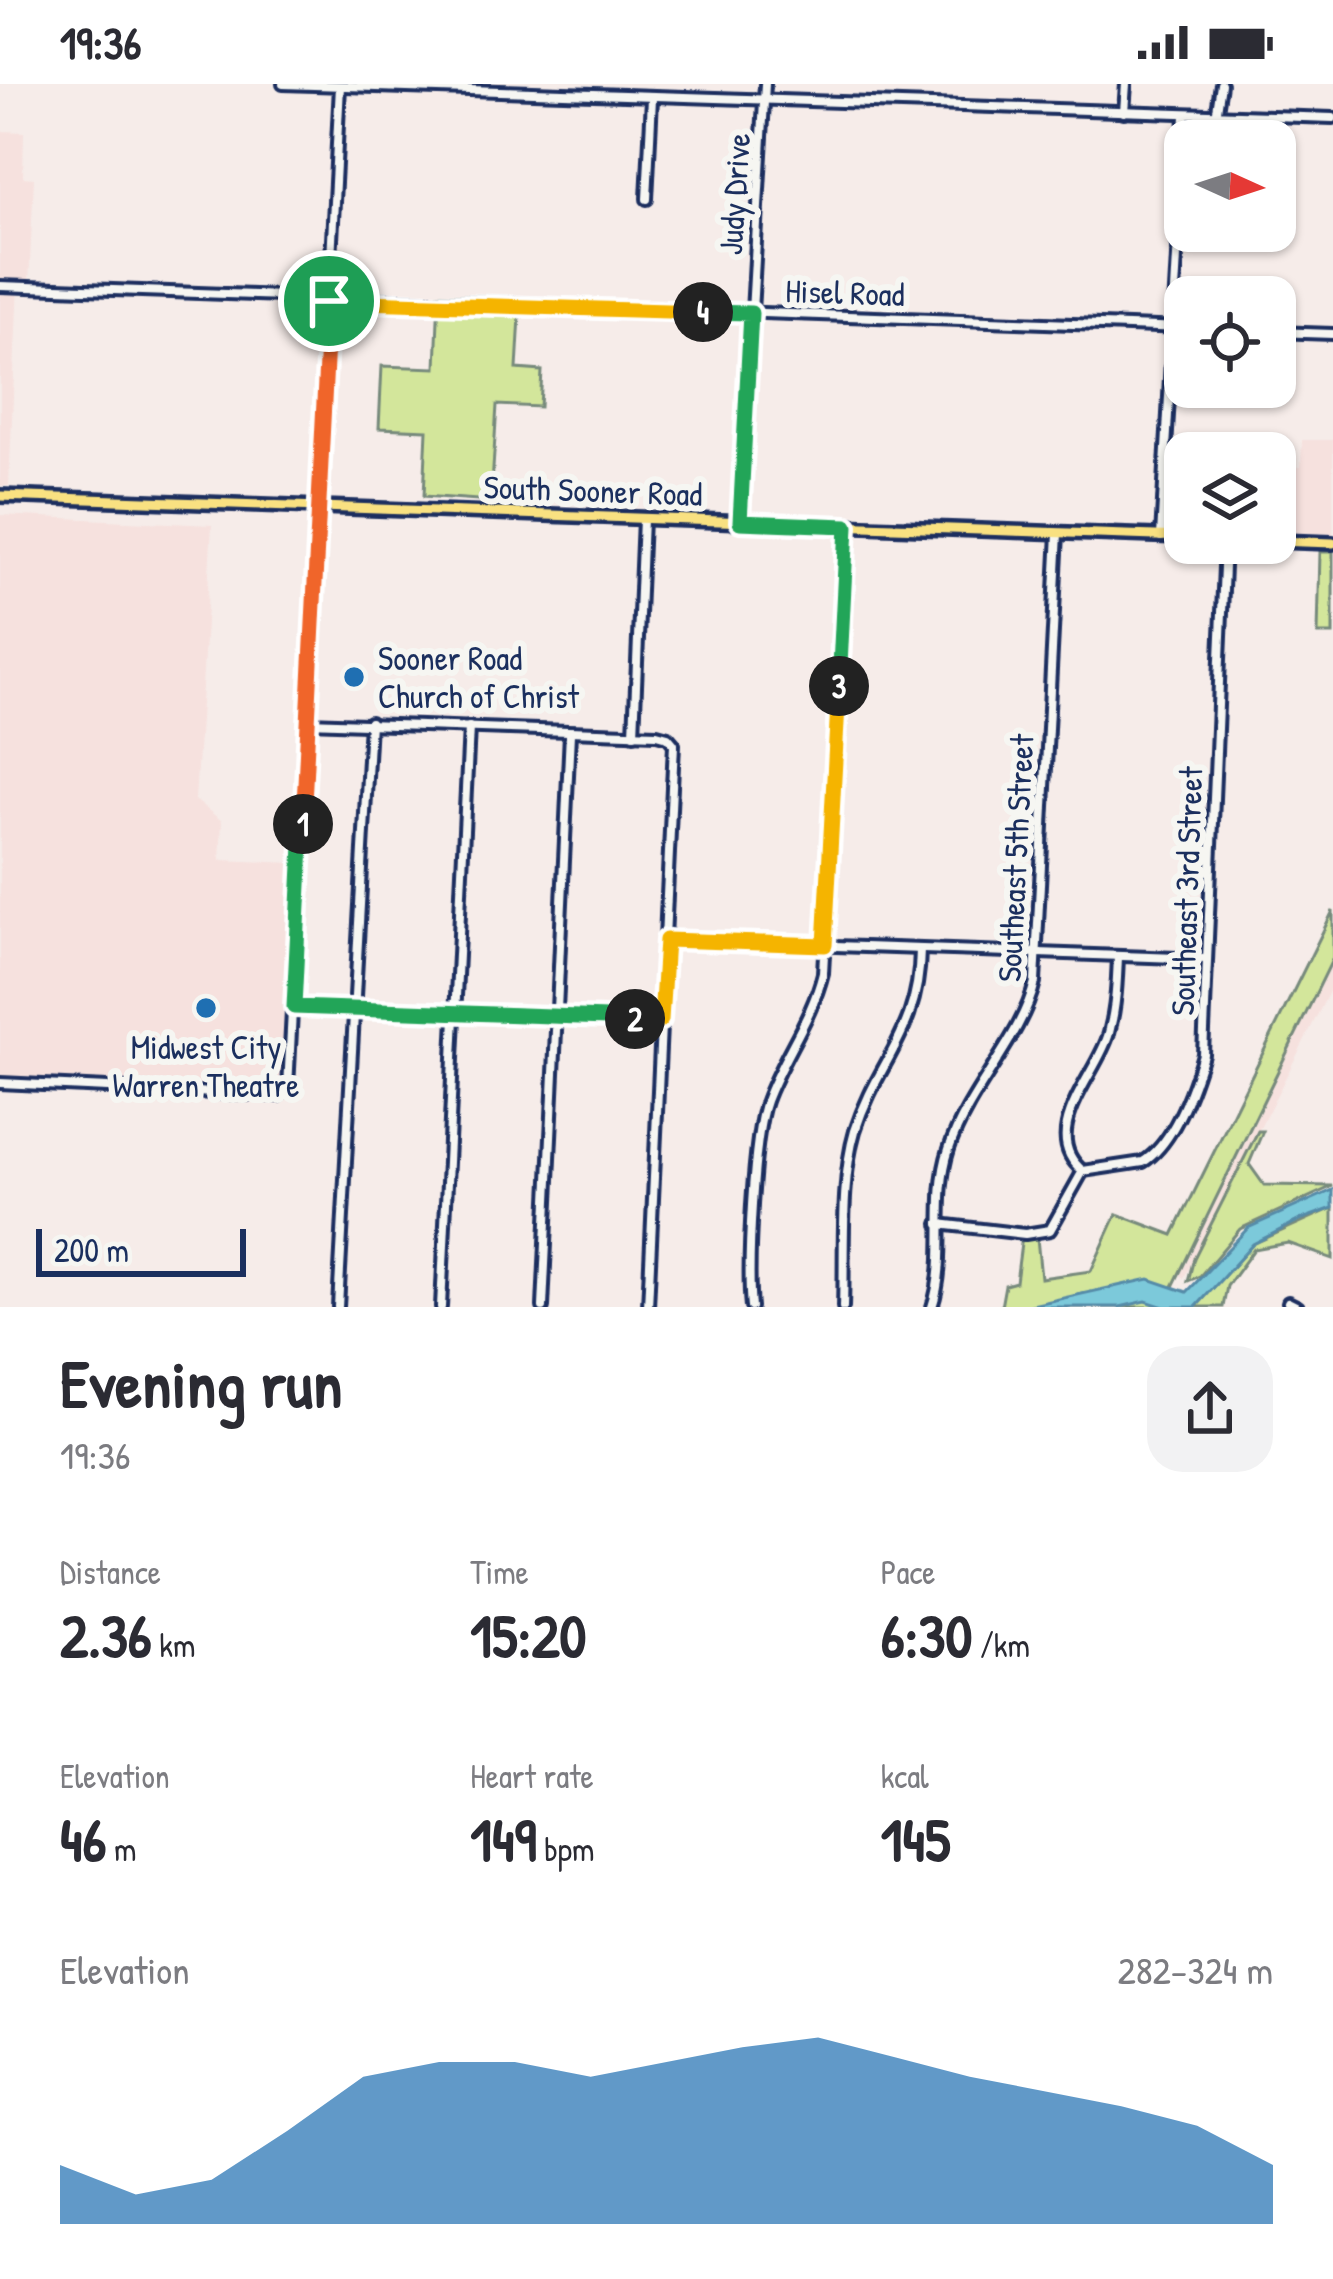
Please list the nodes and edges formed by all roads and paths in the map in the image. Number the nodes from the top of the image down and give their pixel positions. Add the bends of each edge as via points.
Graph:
1 (283, 84) edge
2 (668, 84) edge
3 (765, 84) edge
4 (1126, 84) edge
5 (1221, 84) edge
6 (313, 85) edge
7 (340, 86) edge
8 (440, 88) edge
9 (556, 89) edge
10 (573, 90) edge
11 (652, 98) junction
12 (665, 98) junction
13 (764, 101) junction
14 (1124, 112) junction
15 (1185, 116) junction
16 (1216, 117) junction
17 (1333, 118) edge
18 (647, 199) dead end
19 (1175, 276) edge
20 (0, 286) edge
21 (329, 301) junction
22 (751, 313) junction
23 (1164, 328) edge
24 (1296, 333) edge
25 (1333, 334) edge
26 (1168, 408) edge
27 (0, 496) edge
28 (318, 507) junction
29 (643, 519) junction
30 (740, 522) junction
31 (847, 526) junction
32 (1058, 532) junction
33 (1161, 537) joint
34 (1296, 542) edge
35 (1333, 543) edge
36 (1224, 564) edge
37 (308, 722) junction
38 (370, 722) junction
39 (470, 727) junction
40 (571, 733) junction
41 (634, 734) junction
42 (666, 940) junction
43 (825, 945) junction
44 (920, 950) junction
45 (1035, 952) junction
46 (1118, 956) junction
47 (1206, 959) junction
48 (294, 1007) junction
49 (354, 1011) junction
50 (456, 1013) junction
51 (558, 1017) junction
52 (661, 1020) junction
53 (0, 1083) edge
54 (1083, 1171) junction
55 (939, 1224) junction
56 (338, 1307) edge
57 (441, 1307) edge
58 (544, 1307) edge
59 (648, 1307) edge
60 (751, 1307) edge
61 (843, 1307) edge
62 (932, 1307) edge

1 - 6 street
2 - 12 street
3 - 13 street, Judy Drive
4 - 14 street
5 - 16 street
6 - 7 street
7 - 8 street
7 - 21 street
8 - 9 street
9 - 10 street
10 - 11 street
11 - 12 street
11 - 18 street
12 - 13 street
13 - 14 street
13 - 22 street, Judy Drive
14 - 15 street
15 - 16 street
15 - 19 street
16 - 17 street
20 - 21 street, Hisel Road
21 - 22 street, Hisel Road
21 - 28 street
22 - 23 street, Hisel Road
22 - 30 street, Judy Drive
24 - 25 street
26 - 33 street
27 - 28 main road, South Sooner Road
28 - 29 main road, South Sooner Road
28 - 37 street
29 - 30 main road, South Sooner Road
29 - 41 street
30 - 31 main road, South Sooner Road
31 - 32 main road, South Sooner Road
31 - 43 street
32 - 33 main road, South Sooner Road
32 - 45 street, Southeast 5th Street
34 - 35 main road
36 - 47 street, Southeast 3rd Street
37 - 38 street
37 - 48 street
38 - 39 street
38 - 49 street
39 - 40 street
39 - 50 street
40 - 41 street
40 - 51 street
41 - 42 street via 674,744
42 - 43 street
42 - 52 street
43 - 44 street
43 - 60 street via 814,1004 761,1119
44 - 45 street
44 - 61 street via 916,1002 851,1149
45 - 46 street
45 - 55 street, Southeast 5th Street via 1027,1008 953,1136
46 - 47 street
46 - 54 street via 1108,1038 1064,1131 1068,1154
47 - 54 street, Southeast 3rd Street via 1203,1054 1161,1147 1143,1162
48 - 49 street
48 - 53 street via 285,1095
49 - 50 street
49 - 56 street
50 - 51 street
50 - 57 street
51 - 52 street
51 - 58 street
52 - 59 street
54 - 55 street via 1050,1230
55 - 62 street, Southeast 5th Street

